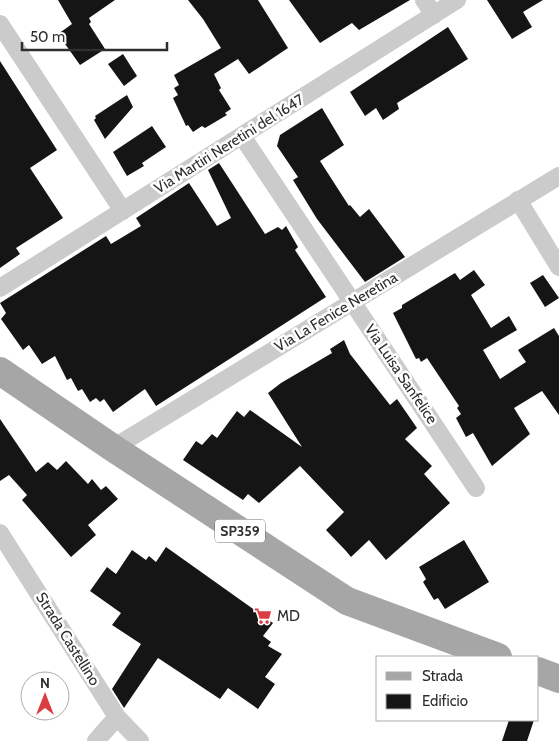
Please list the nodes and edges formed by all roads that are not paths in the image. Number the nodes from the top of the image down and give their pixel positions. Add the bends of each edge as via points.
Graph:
1 (457, 0) edge
2 (429, 7) edge
3 (0, 24) edge
4 (242, 136) junction
5 (559, 176) edge
6 (518, 200) junction
7 (123, 211) junction
8 (559, 267) edge
9 (0, 288) edge
10 (352, 302) junction
11 (0, 371) edge
12 (113, 448) junction
13 (476, 488) dead end
14 (0, 533) edge
15 (495, 656) edge
16 (539, 671) edge
17 (559, 678) edge
18 (117, 717) junction
19 (96, 741) edge
20 (140, 741) edge

1 - 2 street, Via Martiri Neretini del 1647
2 - 4 street, Via Martiri Neretini del 1647
3 - 7 street
4 - 7 street, Via Martiri Neretini del 1647
4 - 10 street, Via Luisa Sanfelice
5 - 6 street, Via La Fenice Neretina
6 - 8 street
6 - 10 street, Via La Fenice Neretina
7 - 9 street, Via Martiri Neretini del 1647
10 - 12 street, Via La Fenice Neretina
10 - 13 street, Via Luisa Sanfelice
11 - 12 main road, SP359
12 - 15 main road, SP359 via 348,601
14 - 18 street, Strada Castellino
16 - 17 main road
18 - 19 street
18 - 20 street, Strada Castellino

